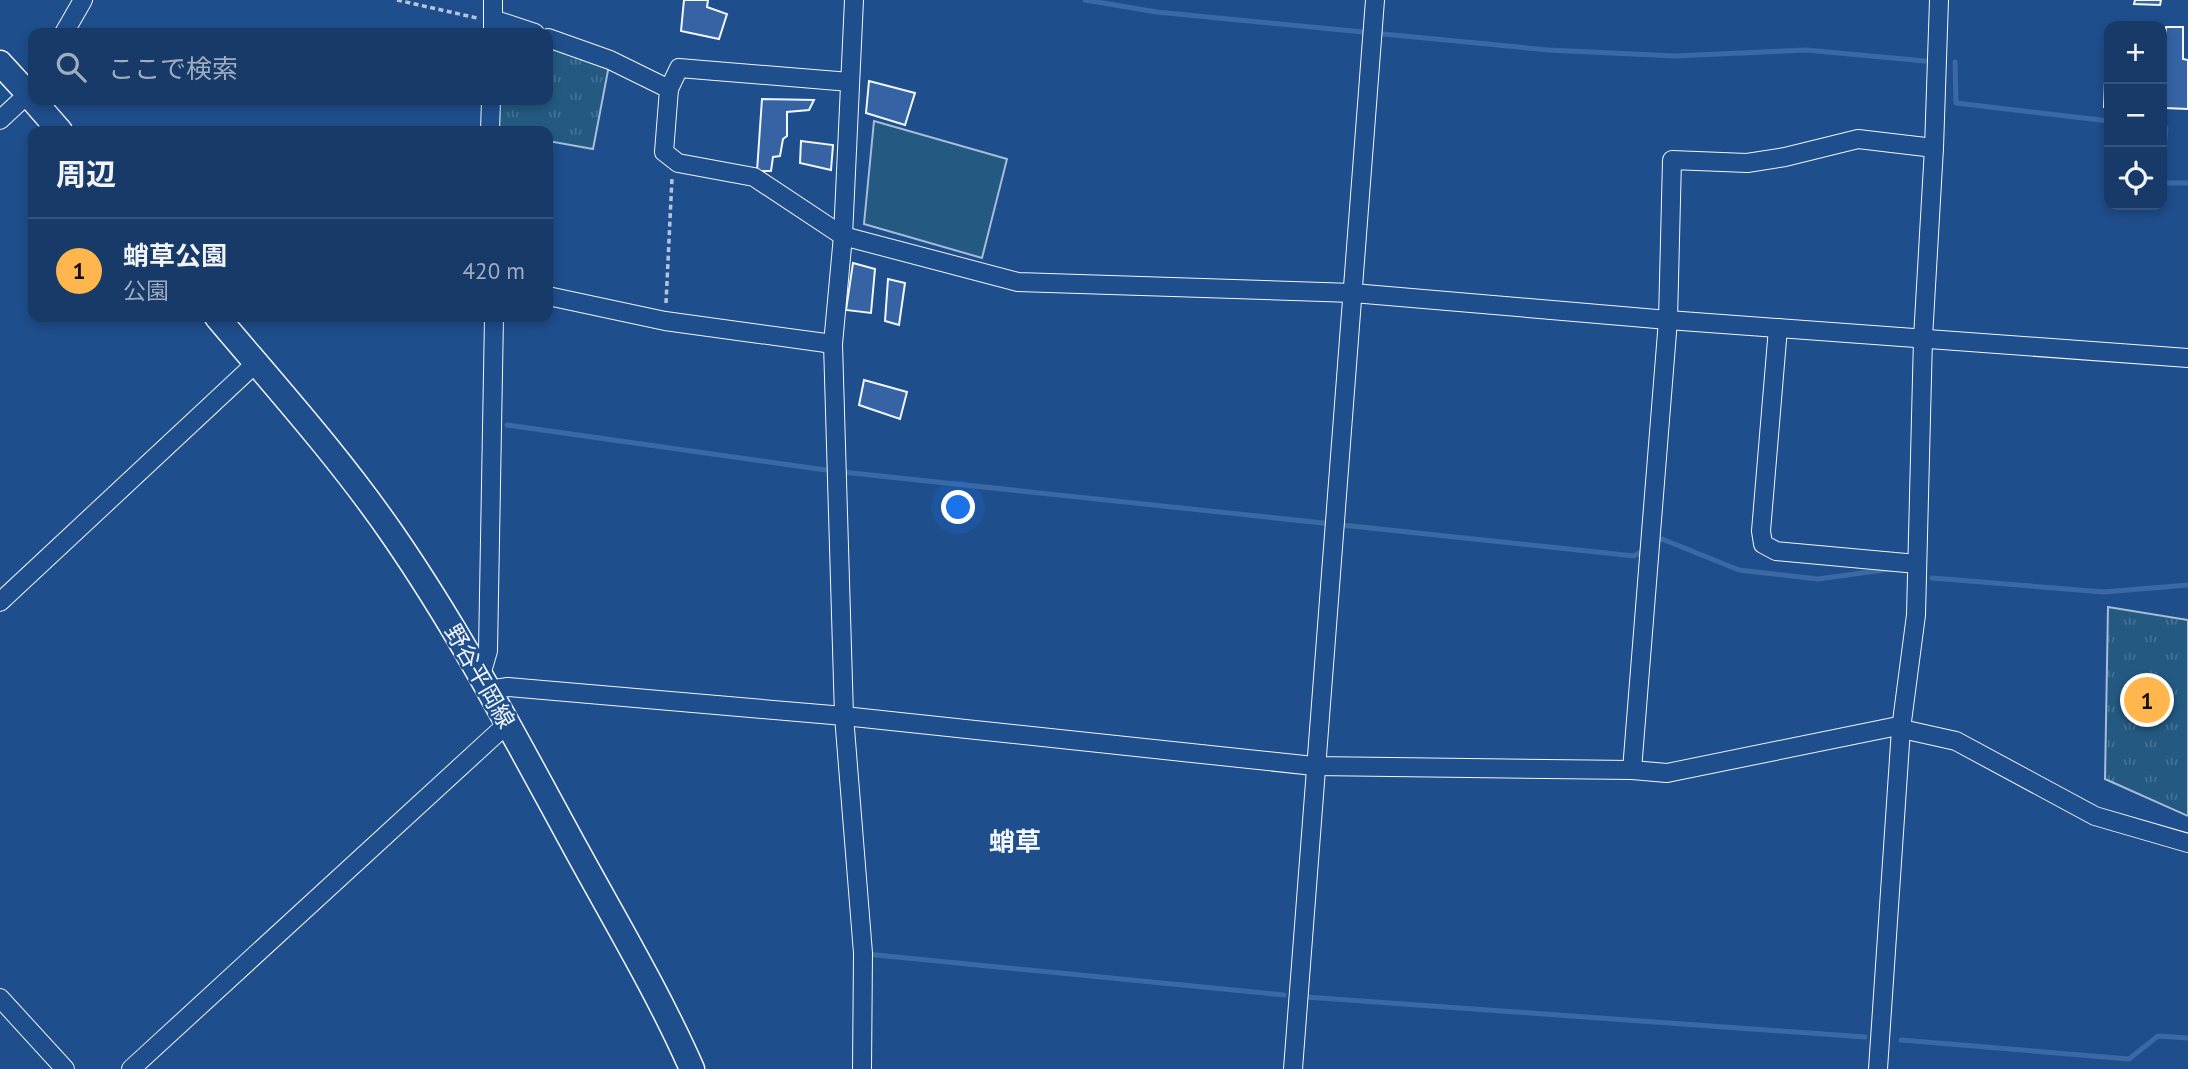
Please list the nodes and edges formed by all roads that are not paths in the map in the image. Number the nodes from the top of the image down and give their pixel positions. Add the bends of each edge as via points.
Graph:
1 (83, 0) edge
2 (494, 0) edge
3 (854, 0) edge
4 (1375, 0) edge
5 (1939, 0) edge
6 (493, 26) edge
7 (67, 28) edge
8 (553, 40) edge
9 (0, 63) edge
10 (850, 82) junction
11 (669, 89) junction
12 (28, 91) edge
13 (28, 98) edge
14 (40, 105) edge
15 (491, 105) edge
16 (0, 120) edge
17 (56, 126) edge
18 (490, 126) edge
19 (1934, 148) junction
20 (844, 236) junction
21 (1353, 293) junction
22 (553, 297) edge
23 (1668, 320) junction
24 (221, 322) edge
25 (494, 322) edge
26 (1778, 328) junction
27 (1923, 338) junction
28 (833, 344) junction
29 (2188, 358) edge
30 (256, 363) junction
31 (1917, 564) junction
32 (0, 602) edge
33 (485, 683) junction
34 (844, 716) junction
35 (507, 724) junction
36 (1900, 729) junction
37 (1314, 766) junction
38 (1632, 770) junction
39 (2188, 843) edge
40 (0, 999) edge
41 (65, 1069) edge
42 (131, 1069) edge
43 (692, 1069) edge
44 (862, 1069) edge
45 (1293, 1069) edge
46 (1878, 1069) edge

1 - 7 street
2 - 6 street
3 - 10 street
4 - 21 street
5 - 19 street
8 - 11 street via 610,60
9 - 12 main road
10 - 11 street via 679,68
10 - 20 street
11 - 20 street via 664,152 678,163 754,177
13 - 16 street
14 - 17 main road
15 - 18 street
19 - 23 street via 1858,139 1747,163 1672,160
19 - 27 street
20 - 21 street via 1018,282
20 - 28 street
21 - 23 street
21 - 37 street
22 - 28 street via 665,321
23 - 26 street
23 - 38 street
24 - 30 main road, 野谷平岡線
25 - 33 street
26 - 27 street
26 - 31 street via 1763,544 1776,551
27 - 29 street
27 - 31 street
28 - 34 street
30 - 32 street
30 - 33 main road, 野谷平岡線 via 372,505
31 - 36 street via 1914,642
33 - 34 street
33 - 35 main road, 野谷平岡線
34 - 37 street
34 - 44 street via 863,953
35 - 42 street
35 - 43 main road, 野谷平岡線
36 - 38 street via 1667,773
36 - 39 street via 1956,741 2095,816
36 - 46 street
37 - 38 street
37 - 45 street
40 - 41 street

